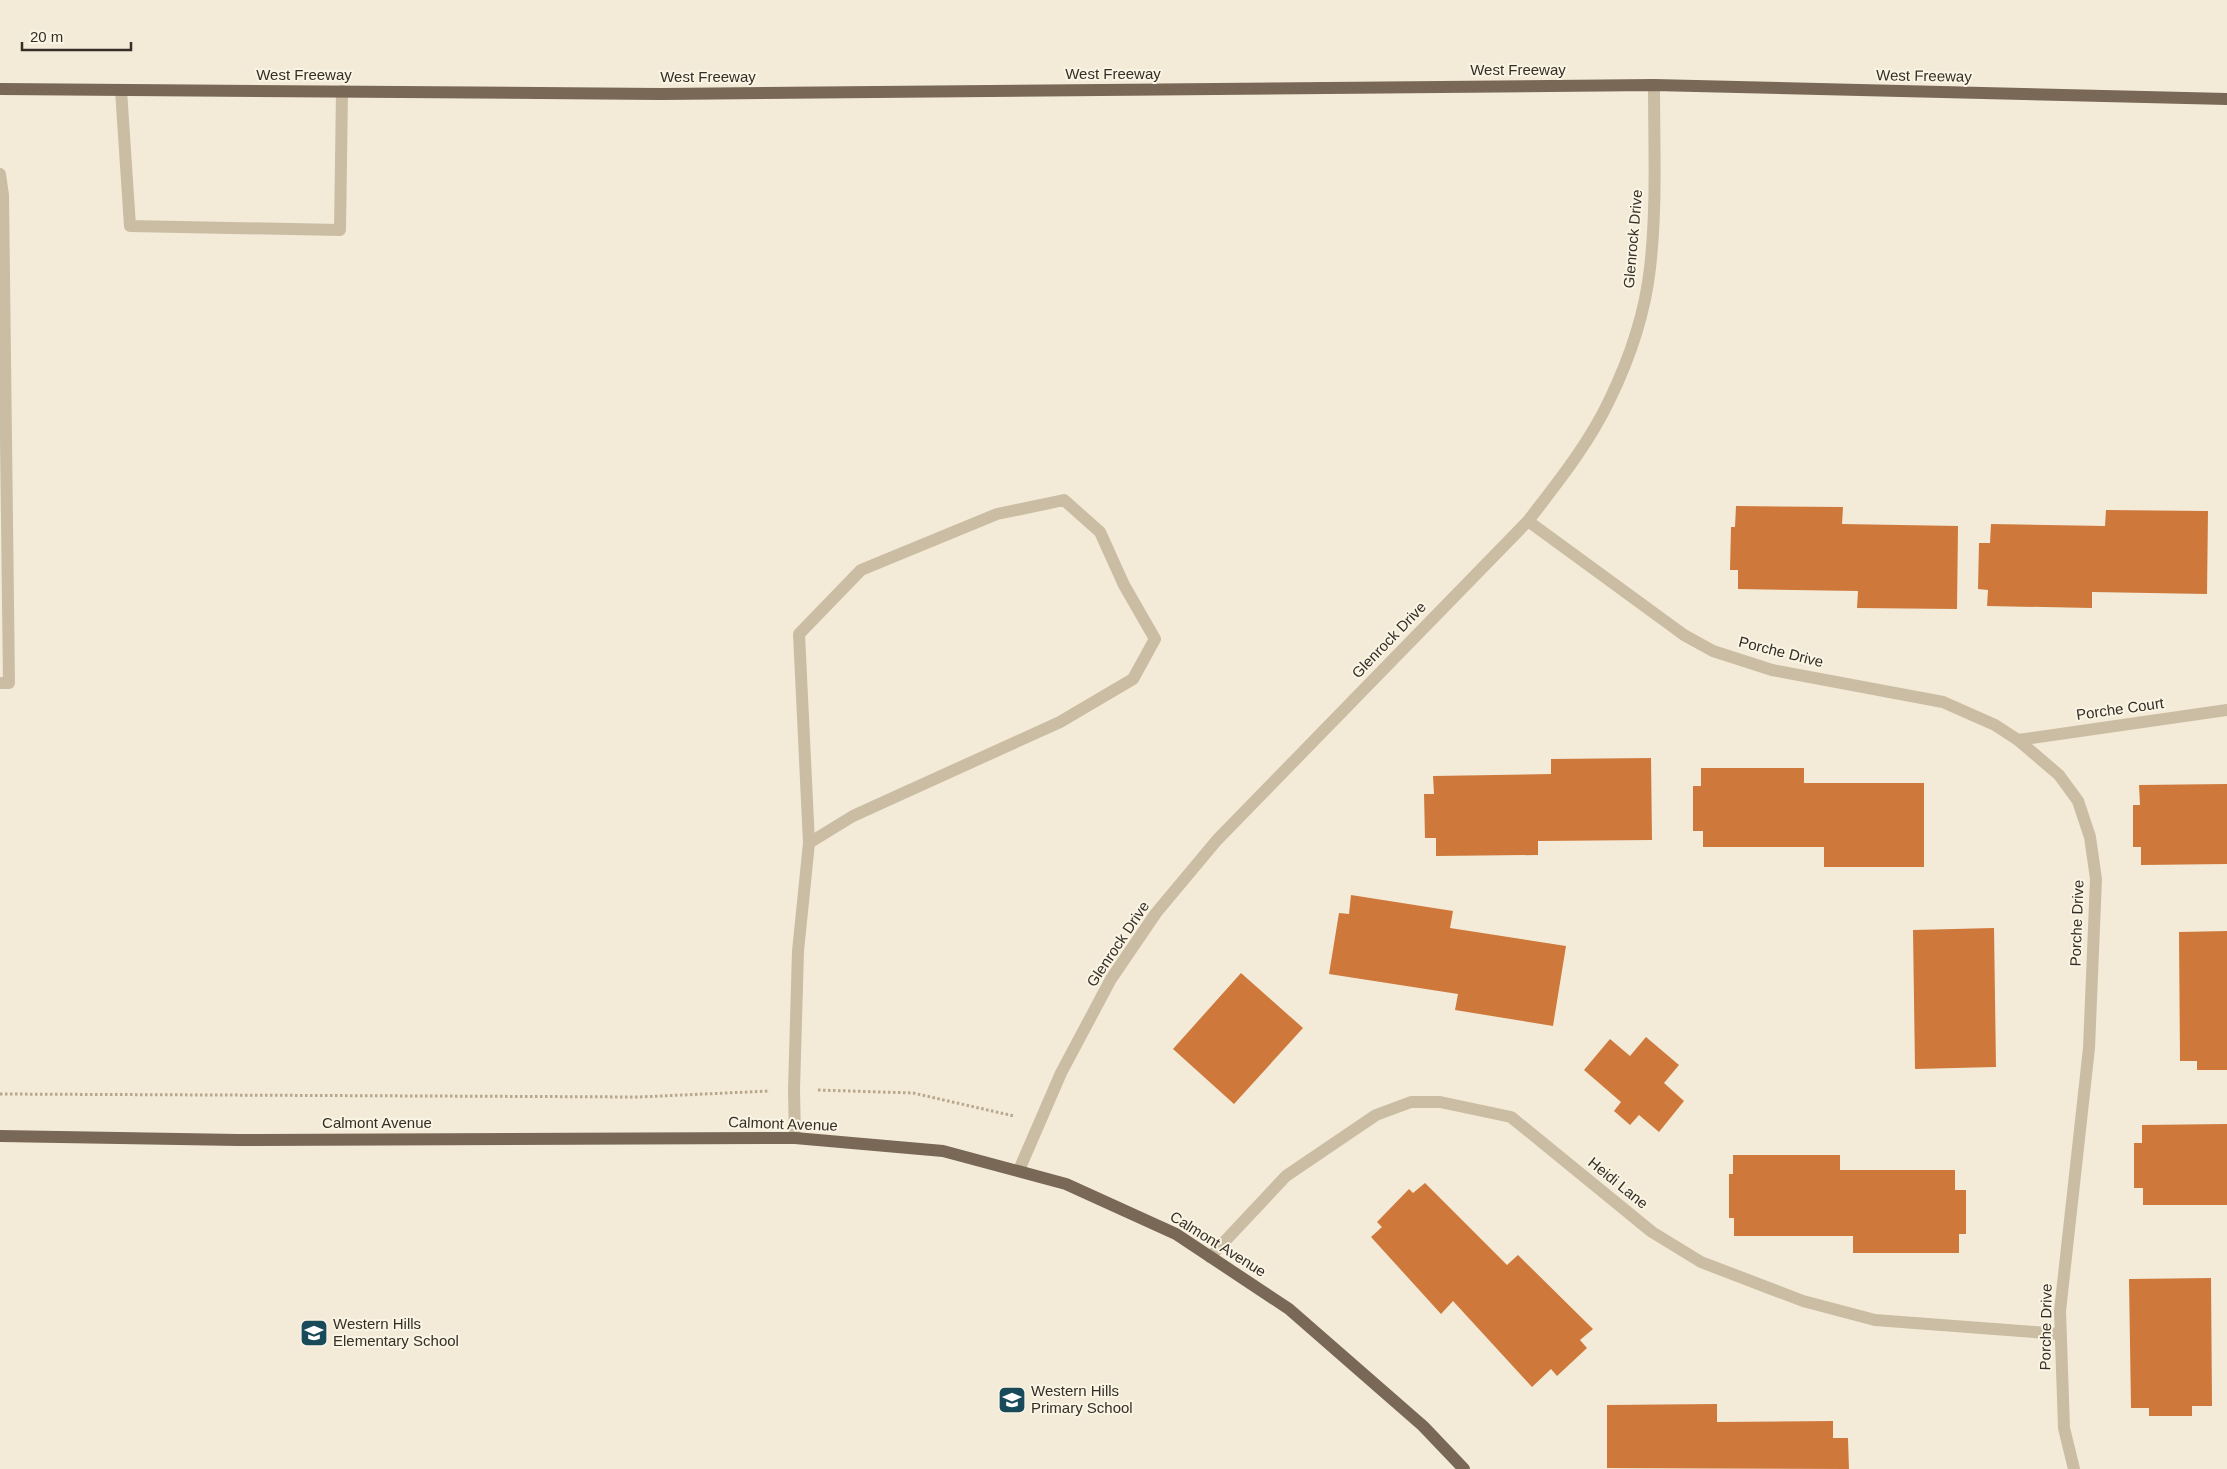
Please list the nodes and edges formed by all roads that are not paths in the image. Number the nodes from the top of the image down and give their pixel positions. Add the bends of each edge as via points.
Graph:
1 (1654, 85) junction
2 (0, 89) edge
3 (121, 90) junction
4 (342, 92) junction
5 (2227, 99) edge
6 (0, 174) edge
7 (1, 195) edge
8 (1528, 521) junction
9 (4, 544) edge
10 (0, 683) edge
11 (2227, 710) edge
12 (2018, 740) junction
13 (809, 843) junction
14 (0, 1136) edge
15 (796, 1138) junction
16 (1019, 1170) junction
17 (1210, 1257) junction
18 (2060, 1334) junction
19 (1464, 1469) edge
20 (2074, 1469) edge

1 - 4 main road, West Freeway via 662,94
1 - 5 main road, West Freeway
1 - 8 street, Glenrock Drive via 1650,268 1638,329 1609,402 1572,463
2 - 3 main road, West Freeway
3 - 4 main road, West Freeway
3 - 4 street via 130,226 340,230
6 - 7 street
7 - 9 street
8 - 12 street, Porche Drive via 1684,635 1712,651 1772,670 1943,702 1995,725
8 - 16 street, Glenrock Drive via 1217,840 1156,913 1111,979 1061,1073
9 - 10 street via 9,683
11 - 12 street, Porche Court
12 - 18 street, Porche Drive via 2059,775 2078,801 2090,837 2096,879 2089,1048
13 - 13 street via 853,816 1060,722 1133,679 1155,639 1124,585 1100,532 1064,500 996,514 861,570 799,634
13 - 15 street via 798,951 794,1090
14 - 15 main road, Calmont Avenue via 238,1140
15 - 16 main road, Calmont Avenue via 943,1150
16 - 17 main road, Calmont Avenue via 1066,1184 1176,1234
17 - 18 street, Heidi Lane via 1286,1176 1376,1115 1411,1102 1440,1102 1511,1117 1652,1232 1701,1262 1803,1302 1875,1320
17 - 19 main road, Calmont Avenue via 1290,1309 1423,1426
18 - 20 street, Porche Drive via 2064,1428

